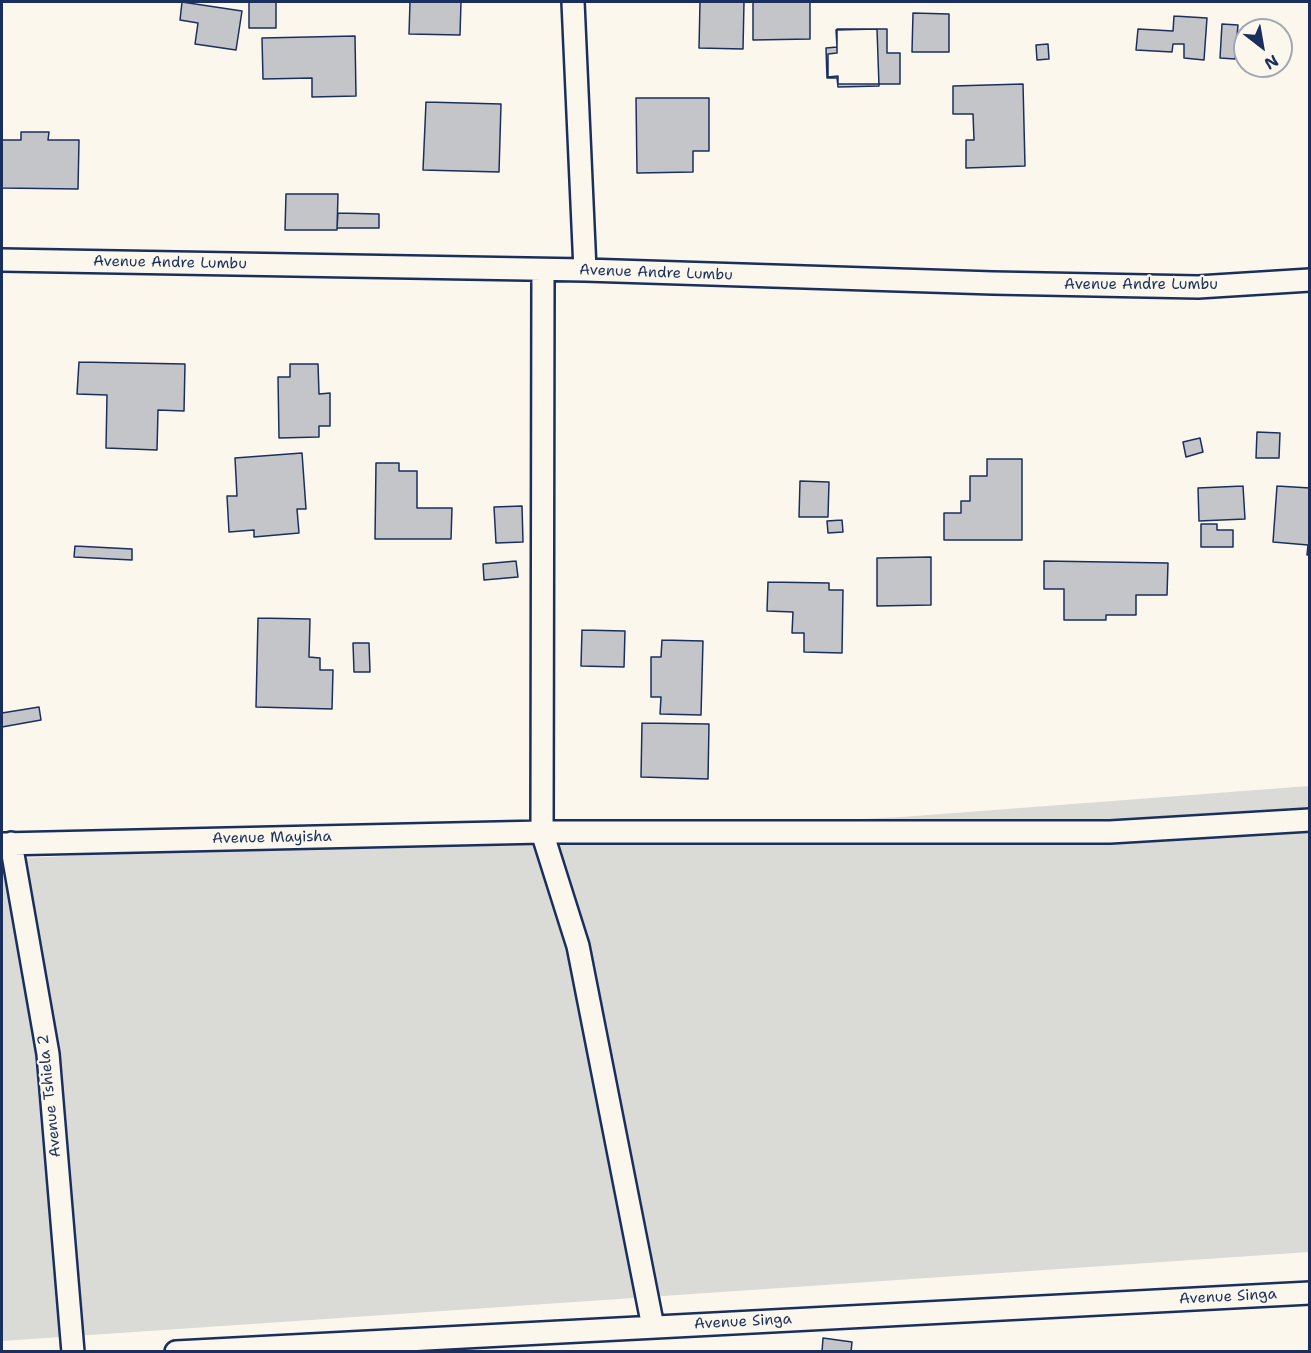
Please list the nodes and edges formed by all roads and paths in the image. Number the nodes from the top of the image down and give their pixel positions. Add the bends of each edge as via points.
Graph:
1 (573, 2) edge
2 (2, 260) edge
3 (585, 270) junction
4 (543, 271) junction
5 (1310, 280) edge
6 (1310, 820) edge
7 (542, 832) junction
8 (7, 843) edge
9 (1310, 1293) edge
10 (653, 1327) junction
11 (73, 1352) edge
12 (176, 1352) edge

1 - 3 street
2 - 4 street, Avenue Andre Lumbu
3 - 4 street, Avenue Andre Lumbu
3 - 5 street, Avenue Andre Lumbu via 1198,287
4 - 7 street
6 - 7 street, Avenue Mayisha via 1110,832
7 - 8 street, Avenue Mayisha
7 - 10 street via 578,946
8 - 11 street, Avenue Tshiela 2 via 48,1054
9 - 10 street, Avenue Singa
10 - 12 street, Avenue Singa

